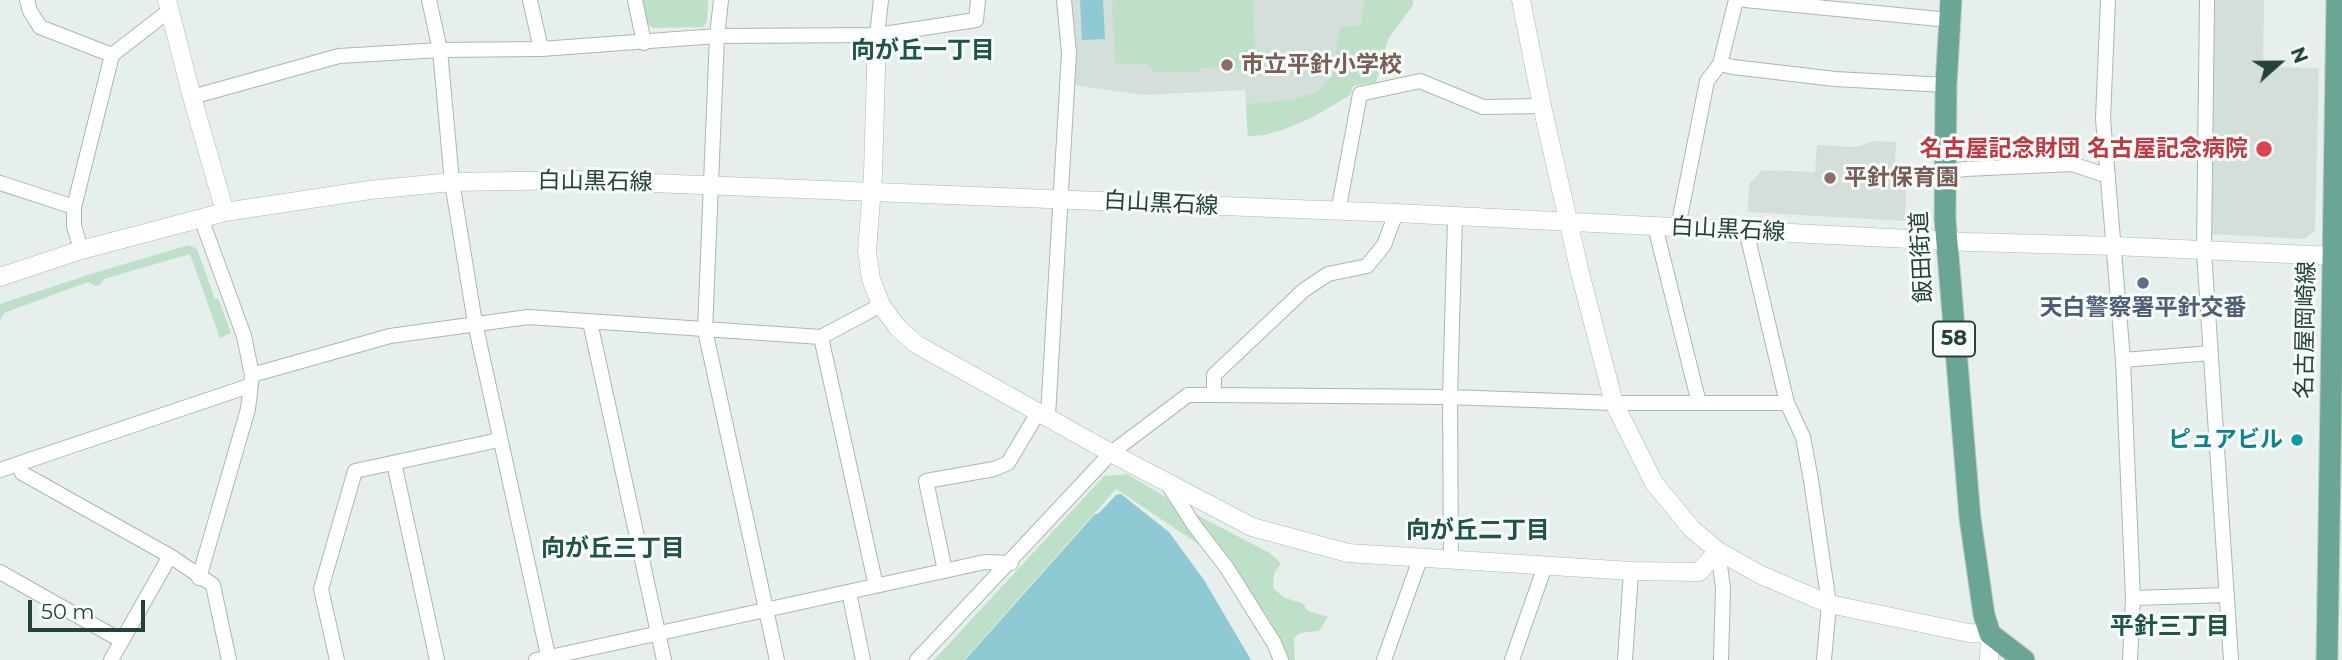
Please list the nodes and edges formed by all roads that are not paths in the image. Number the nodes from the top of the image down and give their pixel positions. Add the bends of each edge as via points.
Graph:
1 (27, 0) edge
2 (429, 0) edge
3 (530, 0) edge
4 (635, 0) edge
5 (721, 0) edge
6 (881, 0) edge
7 (978, 0) edge
8 (1064, 0) edge
9 (1521, 0) edge
10 (1736, 0) edge
11 (1745, 0) edge
12 (2108, 0) edge
13 (2207, 0) edge
14 (2337, 0) edge
15 (168, 5) edge
16 (1950, 10) edge
17 (877, 35) junction
18 (717, 36) junction
19 (644, 43) junction
20 (541, 49) junction
21 (440, 50) junction
22 (111, 55) junction
23 (1720, 64) junction
24 (1946, 85) junction
25 (192, 97) junction
26 (1542, 106) junction
27 (1944, 172) junction
28 (2108, 176) junction
29 (452, 182) junction
30 (0, 183) edge
31 (710, 185) junction
32 (871, 192) junction
33 (1059, 199) junction
34 (74, 207) junction
35 (225, 212) junction
36 (1338, 212) junction
37 (1396, 213) junction
38 (201, 218) junction
39 (1455, 218) junction
40 (1569, 221) junction
41 (1655, 226) junction
42 (1678, 227) junction
43 (1746, 230) junction
44 (1946, 240) junction
45 (2114, 246) junction
46 (81, 250) junction
47 (2204, 251) junction
48 (2333, 256) junction
49 (0, 278) edge
50 (881, 305) junction
51 (590, 322) junction
52 (475, 323) junction
53 (705, 330) junction
54 (821, 337) junction
55 (2211, 353) junction
56 (2123, 360) junction
57 (251, 380) junction
58 (1214, 395) junction
59 (1450, 397) junction
60 (1614, 403) junction
61 (1699, 403) junction
62 (1787, 403) junction
63 (1044, 414) junction
64 (499, 440) junction
65 (1111, 453) junction
66 (394, 463) junction
67 (18, 464) junction
68 (0, 470) edge
69 (1167, 483) junction
70 (1718, 551) junction
71 (170, 556) junction
72 (1420, 559) junction
73 (1451, 560) junction
74 (1011, 563) junction
75 (1545, 566) junction
76 (945, 571) junction
77 (1631, 571) junction
78 (0, 572) edge
79 (199, 578) junction
80 (876, 586) junction
81 (849, 592) junction
82 (2227, 595) junction
83 (2133, 598) junction
84 (1829, 604) junction
85 (766, 610) junction
86 (657, 634) junction
87 (1990, 634) junction
88 (122, 642) junction
89 (544, 659) edge
90 (111, 660) edge
91 (229, 660) edge
92 (337, 660) edge
93 (437, 660) edge
94 (664, 660) edge
95 (777, 660) edge
96 (863, 660) edge
97 (917, 660) edge
98 (1281, 660) edge
99 (1384, 660) edge
100 (1511, 660) edge
101 (1625, 660) edge
102 (1721, 660) edge
103 (1824, 660) edge
104 (1989, 660) edge
105 (2024, 660) edge
106 (2130, 660) edge
107 (2231, 660) edge
108 (2327, 660) edge

1 - 22 street via 40,27
2 - 21 street
3 - 20 street
4 - 19 street
5 - 18 street
6 - 17 street
7 - 17 street via 976,19
8 - 33 street via 1069,53
9 - 26 street
10 - 23 street
11 - 16 street
12 - 28 street via 2103,119
13 - 47 street
14 - 48 main road, 名古屋岡崎線
15 - 22 street
15 - 25 street
16 - 24 main road, 飯田街道 / 58
17 - 18 street
17 - 32 street
18 - 19 street
18 - 31 street
19 - 20 street
20 - 21 street
21 - 25 street via 339,56
21 - 29 street
22 - 34 street
23 - 24 street via 1835,79
23 - 42 street via 1707,81
24 - 27 main road, 飯田街道 / 58
25 - 35 street
26 - 36 street via 1483,107 1420,81 1360,94
26 - 40 street
27 - 28 street via 2072,164
27 - 44 main road, 飯田街道 / 58
28 - 45 street
29 - 31 street, 白山黒石線
29 - 35 street, 白山黒石線
29 - 52 street
30 - 34 street
31 - 32 street, 白山黒石線
31 - 53 street
32 - 33 street, 白山黒石線
32 - 50 street via 867,251
33 - 36 street, 白山黒石線
33 - 63 street
34 - 46 street
35 - 38 street, 白山黒石線
36 - 37 street, 白山黒石線
37 - 39 street, 白山黒石線
37 - 58 street via 1384,245 1367,267 1328,274 1304,290 1214,375
38 - 46 street, 白山黒石線
38 - 57 street via 244,336
39 - 40 street, 白山黒石線
39 - 59 street
40 - 41 street, 白山黒石線
40 - 60 street
41 - 42 street, 白山黒石線
41 - 61 street
42 - 43 street, 白山黒石線
43 - 44 street, 白山黒石線
43 - 62 street
44 - 45 street, 白山黒石線
44 - 87 main road, 飯田街道 / 58 via 1970,518
45 - 47 street, 白山黒石線
45 - 56 street
46 - 49 street, 白山黒石線
47 - 48 street, 白山黒石線
47 - 55 street
48 - 108 main road, 名古屋岡崎線
50 - 54 street
50 - 63 street via 916,344
51 - 52 street via 528,317
51 - 53 street
51 - 86 street
52 - 57 street via 390,336
52 - 64 street
53 - 54 street
53 - 85 street
54 - 80 street
55 - 56 street
55 - 82 street
56 - 83 street
57 - 67 street
57 - 79 street via 248,409
58 - 59 street
58 - 65 street via 1188,395
59 - 60 street
59 - 73 street
60 - 61 street
60 - 70 street via 1654,483 1692,529
61 - 62 street
62 - 84 street via 1803,437
63 - 65 street
63 - 76 street via 1007,463 926,481
64 - 66 street
64 - 89 street
65 - 69 street
65 - 74 street
66 - 92 street via 355,471 351,484 321,589
66 - 93 street
67 - 68 street
67 - 71 street via 22,474
69 - 72 street via 1252,527 1348,553
69 - 98 street via 1227,568
70 - 77 street via 1699,572
70 - 84 street
70 - 102 street via 1723,588
71 - 79 street
71 - 88 street
72 - 73 street
72 - 99 street
73 - 75 street
74 - 76 street via 985,562
74 - 97 street
75 - 77 street
75 - 100 street
76 - 80 street
77 - 101 street
78 - 88 street
79 - 91 street via 213,585
80 - 81 street
81 - 85 street
81 - 96 street
82 - 83 street
82 - 107 street
83 - 106 street
84 - 87 street via 1969,634
84 - 103 street
85 - 86 street
85 - 95 street
86 - 89 street
86 - 94 street
87 - 104 street
87 - 105 main road
88 - 90 street

